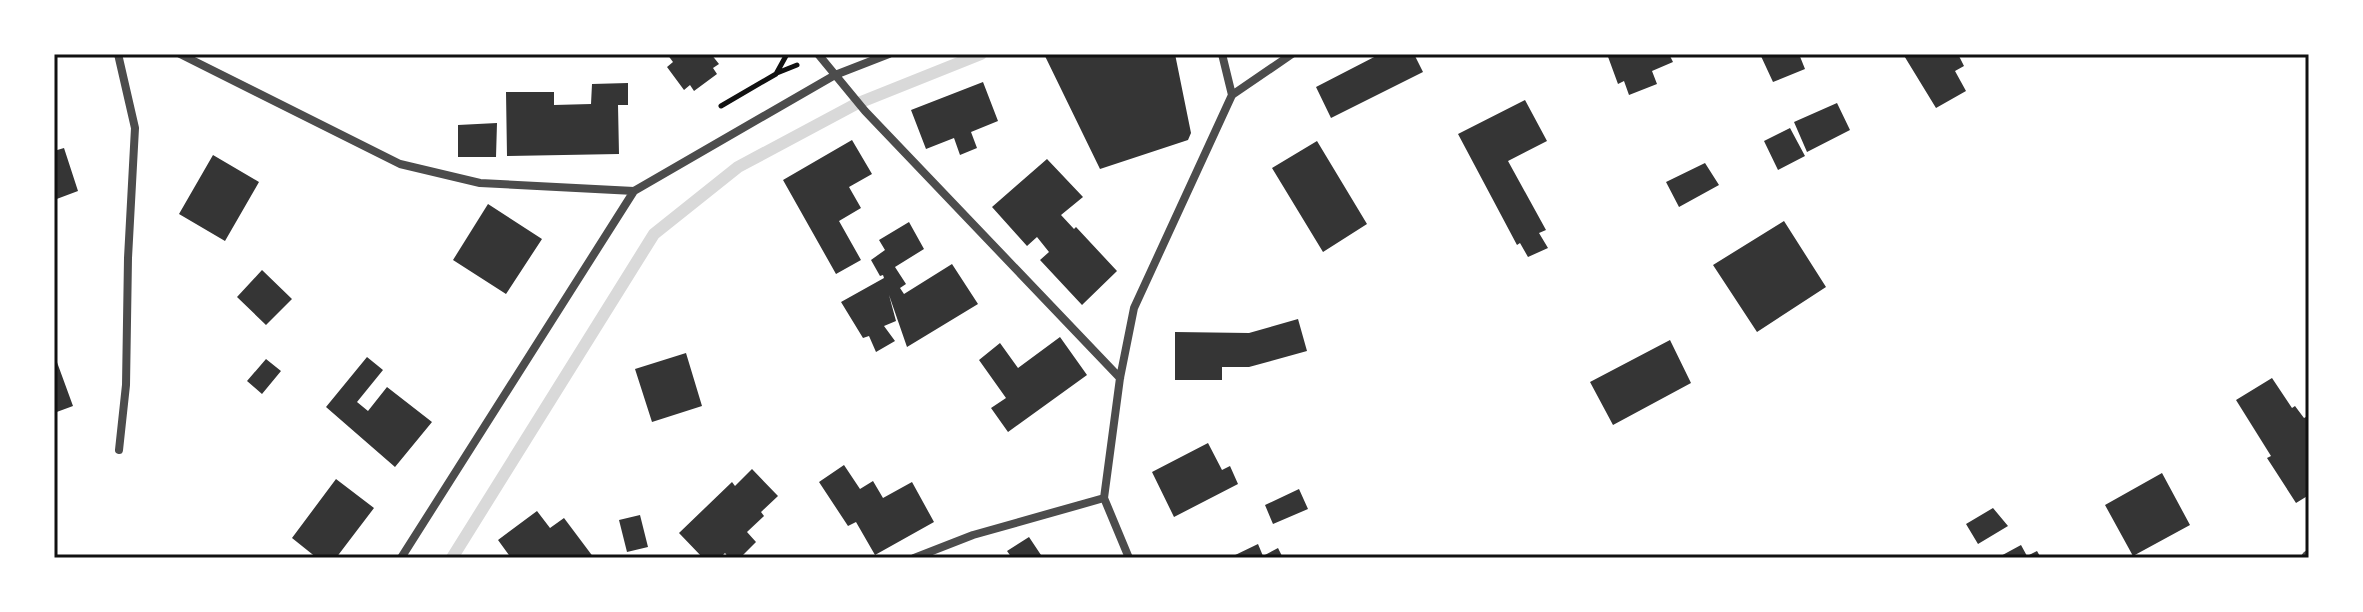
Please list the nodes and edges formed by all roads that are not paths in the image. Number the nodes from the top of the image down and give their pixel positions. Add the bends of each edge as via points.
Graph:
1 (118, 54) edge
2 (180, 54) edge
3 (818, 54) edge
4 (889, 54) edge
5 (1222, 54) edge
6 (1292, 54) edge
7 (835, 75) junction
8 (1232, 95) junction
9 (634, 191) junction
10 (1120, 378) junction
11 (119, 450) dead end
12 (1104, 498) junction
13 (401, 558) edge
14 (914, 558) edge
15 (1129, 558) edge

1 - 11 street via 135,128
2 - 9 street via 400,164 480,183
3 - 7 street
4 - 7 street
5 - 8 street
6 - 8 street
7 - 9 street
7 - 10 street
8 - 10 street via 1134,308
9 - 13 street
10 - 12 street
12 - 14 street via 973,535
12 - 15 street

